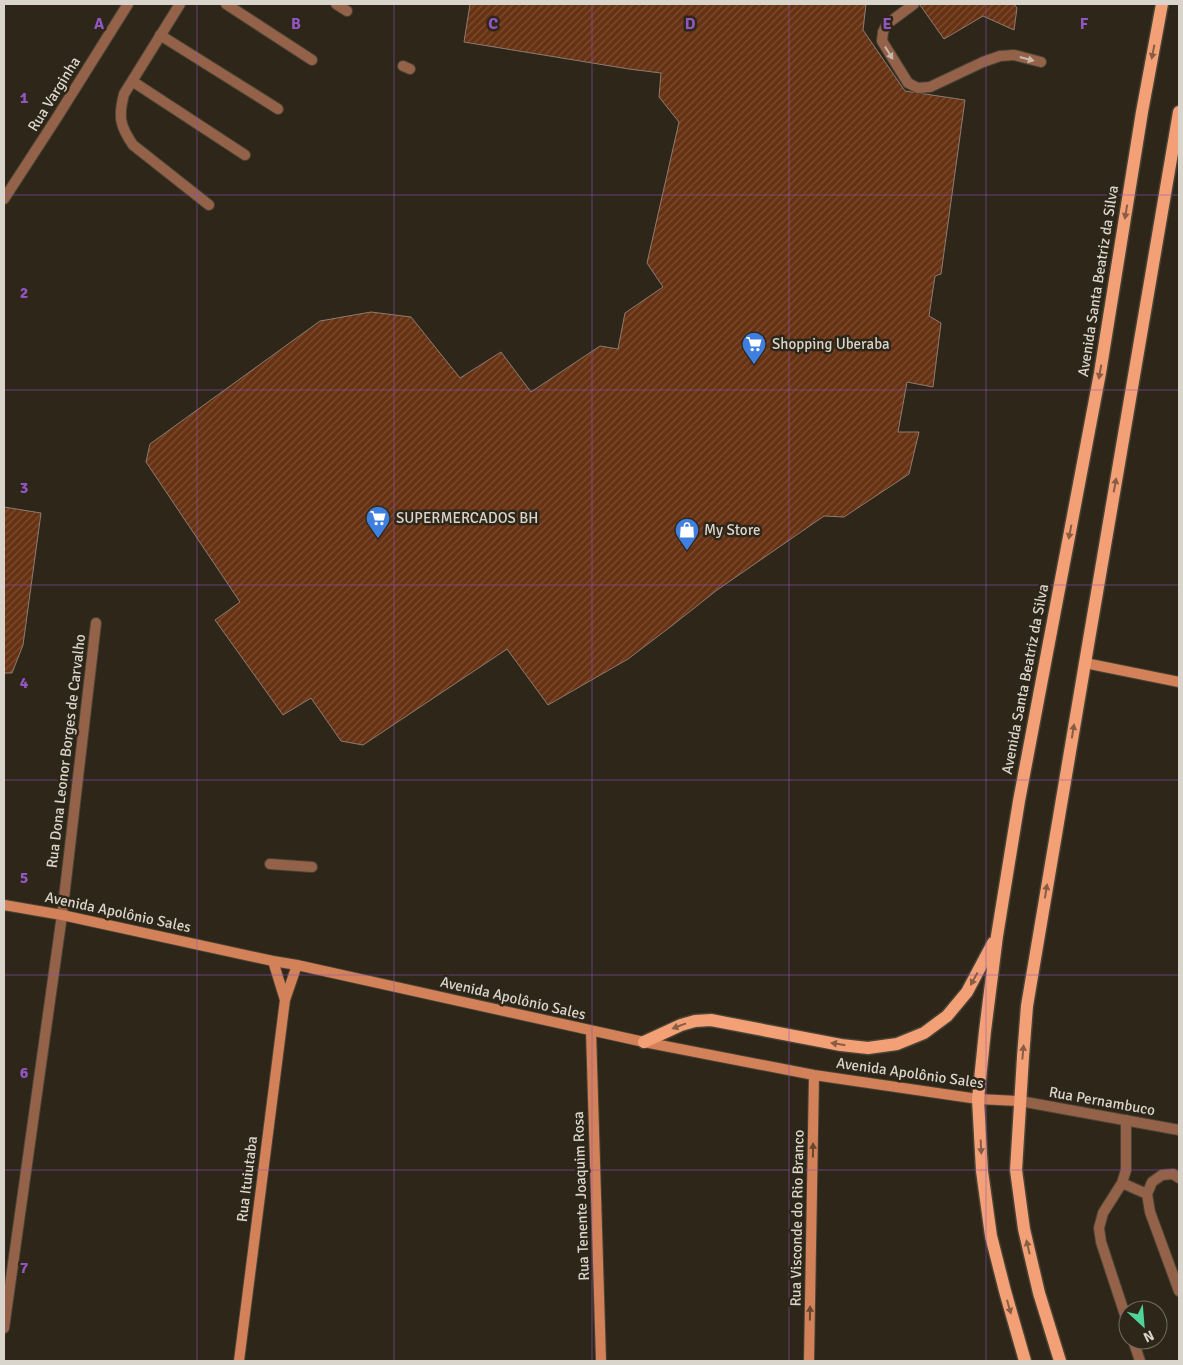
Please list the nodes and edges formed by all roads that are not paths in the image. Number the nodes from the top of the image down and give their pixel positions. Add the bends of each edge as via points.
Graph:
1 (128, 4) edge
2 (180, 4) edge
3 (226, 4) edge
4 (336, 4) edge
5 (914, 4) edge
6 (1162, 4) edge
7 (347, 11) dead end
8 (160, 35) junction
9 (312, 60) dead end
10 (1041, 62) dead end
11 (132, 81) junction
12 (278, 109) dead end
13 (1179, 112) edge
14 (245, 155) dead end
15 (4, 199) edge
16 (209, 205) dead end
17 (96, 623) dead end
18 (1085, 663) junction
19 (1179, 682) edge
20 (270, 864) dead end
21 (312, 867) dead end
22 (4, 905) edge
23 (62, 915) junction
24 (997, 936) junction
25 (273, 961) junction
26 (297, 965) junction
27 (285, 1000) junction
28 (591, 1031) junction
29 (644, 1042) junction
30 (814, 1075) junction
31 (978, 1098) junction
32 (1020, 1101) junction
33 (1126, 1120) junction
34 (1179, 1130) edge
35 (1179, 1178) edge
36 (1122, 1183) junction
37 (1147, 1194) junction
38 (1179, 1291) edge
39 (1120, 1300) edge
40 (4, 1328) edge
41 (240, 1361) edge
42 (601, 1361) edge
43 (809, 1361) edge
44 (1025, 1361) edge
45 (1060, 1361) edge

1 - 15 street, Rua Varginha
2 - 8 street
3 - 9 street
4 - 7 street
5 -> 10 street via 887,24 882,41 908,83 918,88 930,87 1000,56 1014,55
6 -> 24 main road, Avenida Santa Beatriz da Silva via 1100,373 1019,801
8 - 11 street
8 - 12 street
11 - 14 street
11 - 16 street via 120,109 127,136 133,145
18 -> 13 main road
17 - 23 street, Rua Dona Leonor Borges de Carvalho
18 - 19 street
32 -> 18 main road via 1027,1006
20 - 21 street
22 - 23 street, Avenida Apolônio Sales
23 - 25 street, Avenida Apolônio Sales
23 - 40 street, Rua Dona Leonor Borges de Carvalho
24 -> 29 main road via 967,992 947,1016 924,1032 897,1044 868,1048 841,1045 711,1020 681,1025
24 - 31 main road, Avenida Santa Beatriz da Silva
25 - 26 street, Avenida Apolônio Sales
25 - 27 street, Rua Ituiutaba
26 - 27 street, Rua Ituiutaba
26 - 28 street, Avenida Apolônio Sales
27 - 41 street, Rua Ituiutaba
28 - 29 street, Avenida Apolônio Sales
28 - 42 street, Rua Tenente Joaquim Rosa
29 - 30 street, Avenida Apolônio Sales
30 - 31 street, Avenida Apolônio Sales
43 -> 30 street, Rua Visconde do Rio Branco
31 - 32 street, Avenida Apolônio Sales
31 -> 44 main road, Avenida Santa Beatriz da Silva via 982,1171 991,1236
32 - 33 street, Rua Pernambuco
45 -> 32 main road via 1038,1293 1024,1230 1016,1170
33 - 34 street, Rua Pernambuco
33 - 36 street via 1126,1170
35 - 37 street via 1173,1174 1162,1175 1152,1182
36 - 37 street
36 - 39 street via 1103,1213 1098,1228
37 - 38 street via 1150,1212

